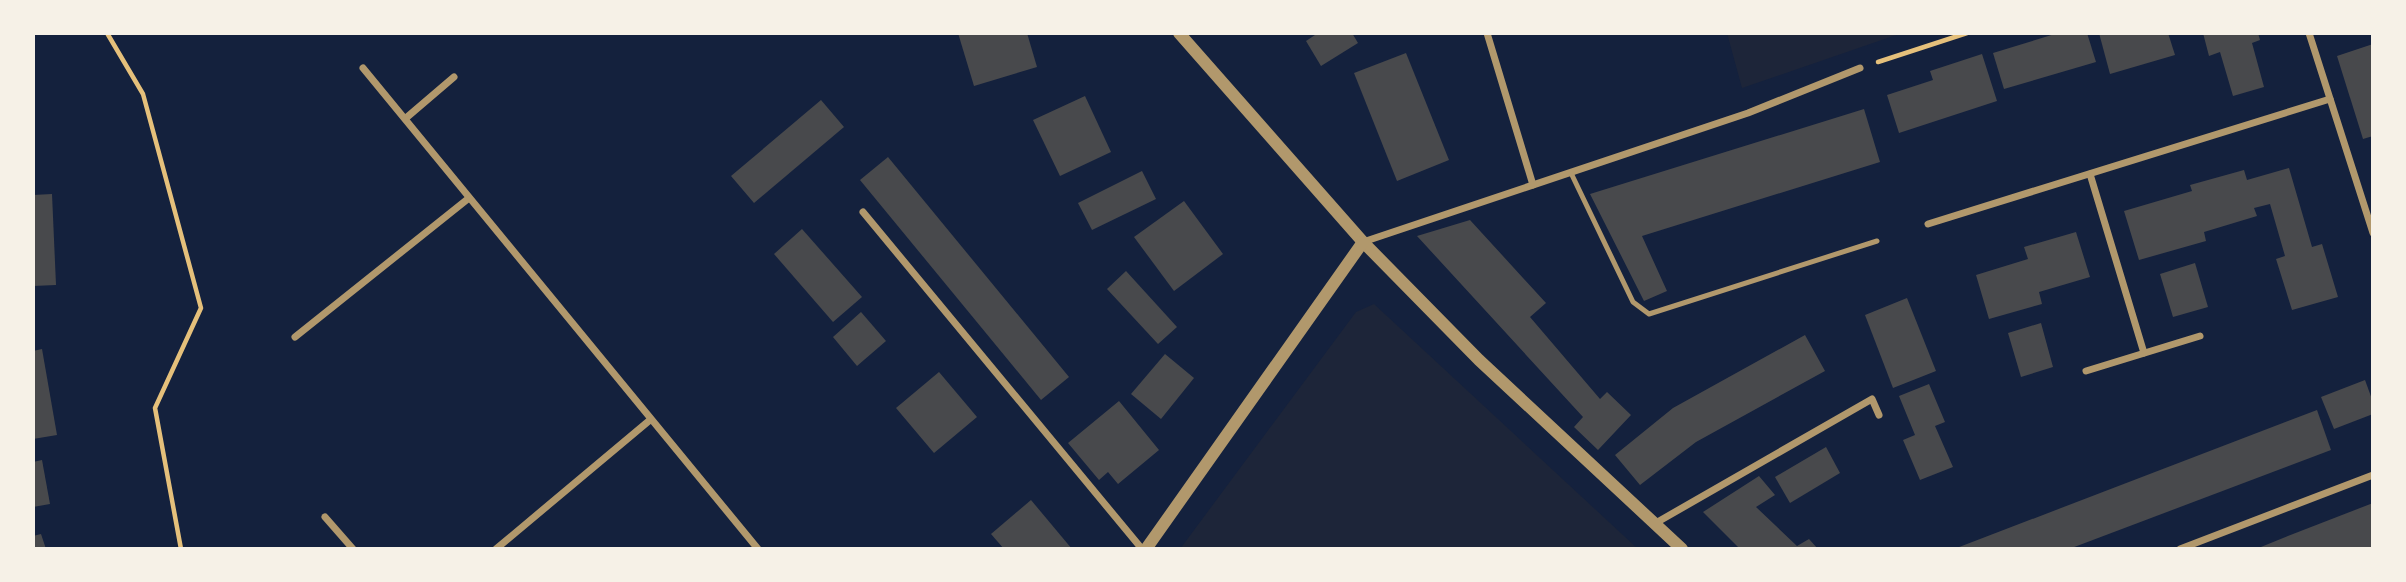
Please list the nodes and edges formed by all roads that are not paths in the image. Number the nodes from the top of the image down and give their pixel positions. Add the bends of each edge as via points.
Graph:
1 (1179, 33) edge
2 (1487, 33) edge
3 (2309, 33) edge
4 (363, 68) dead end
5 (1860, 68) road end
6 (454, 77) dead end
7 (2330, 99) junction
8 (405, 118) junction
9 (1571, 173) junction
10 (2090, 174) junction
11 (1533, 186) junction
12 (469, 198) junction
13 (863, 212) dead end
14 (1928, 224) dead end
15 (2373, 233) edge
16 (1877, 241) dead end
17 (1363, 242) junction
18 (2200, 336) dead end
19 (295, 337) dead end
20 (2144, 353) junction
21 (2087, 371) dead end
22 (1879, 415) dead end
23 (650, 421) junction
24 (2373, 475) edge
25 (325, 517) dead end
26 (1654, 524) junction
27 (353, 549) edge
28 (496, 549) edge
29 (758, 549) edge
30 (1144, 549) edge
31 (1682, 549) edge
32 (2180, 549) edge

1 - 17 street
2 - 11 street
3 - 7 street
4 - 8 street
5 - 9 street via 1748,113
6 - 8 street
7 - 10 street
7 - 15 street
8 - 12 street
9 - 11 street
9 - 16 lane via 1633,302 1649,314
10 - 14 street
10 - 20 street
11 - 17 street
12 - 19 street
12 - 23 street
13 - 30 street
17 - 26 street via 1479,360
17 - 30 street
18 - 20 street
20 - 21 street
22 - 26 street via 1872,399
23 - 28 street
23 - 29 street
24 - 32 street
25 - 27 street
26 - 31 street

